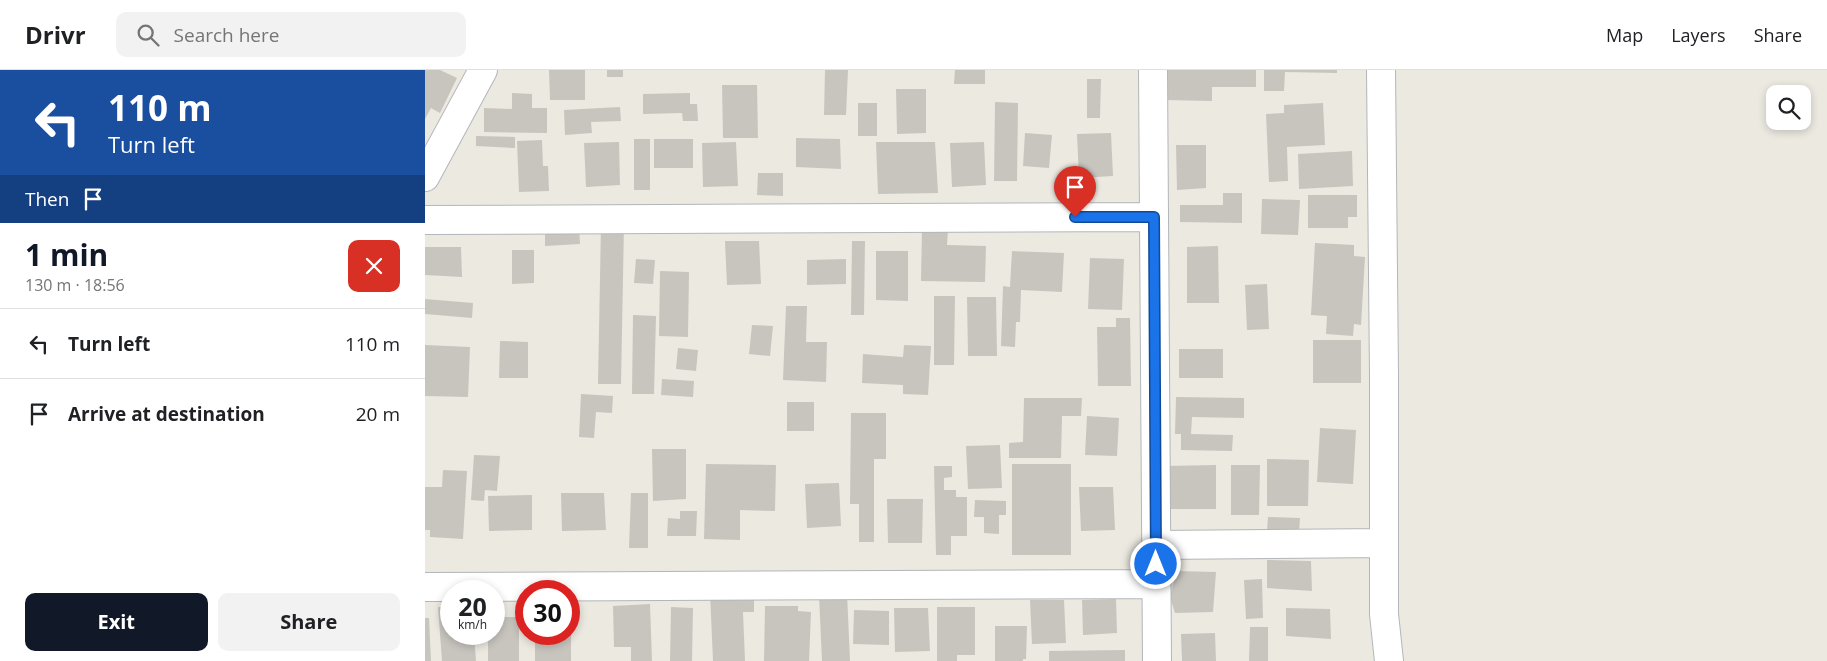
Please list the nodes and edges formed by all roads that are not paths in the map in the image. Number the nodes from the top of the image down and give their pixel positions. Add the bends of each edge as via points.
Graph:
1 (483, 70) edge
2 (1153, 70) edge
3 (1381, 70) edge
4 (425, 177) edge
5 (1154, 217) junction
6 (425, 220) edge
7 (1383, 543) junction
8 (1156, 545) junction
9 (1156, 584) junction
10 (425, 587) edge
11 (1157, 661) edge
12 (1389, 661) edge

1 - 4 street
2 - 5 street
3 - 7 street via 1385,375
5 - 6 street
5 - 8 street
7 - 8 street
7 - 12 street via 1384,614
8 - 9 street
9 - 10 street
9 - 11 street

